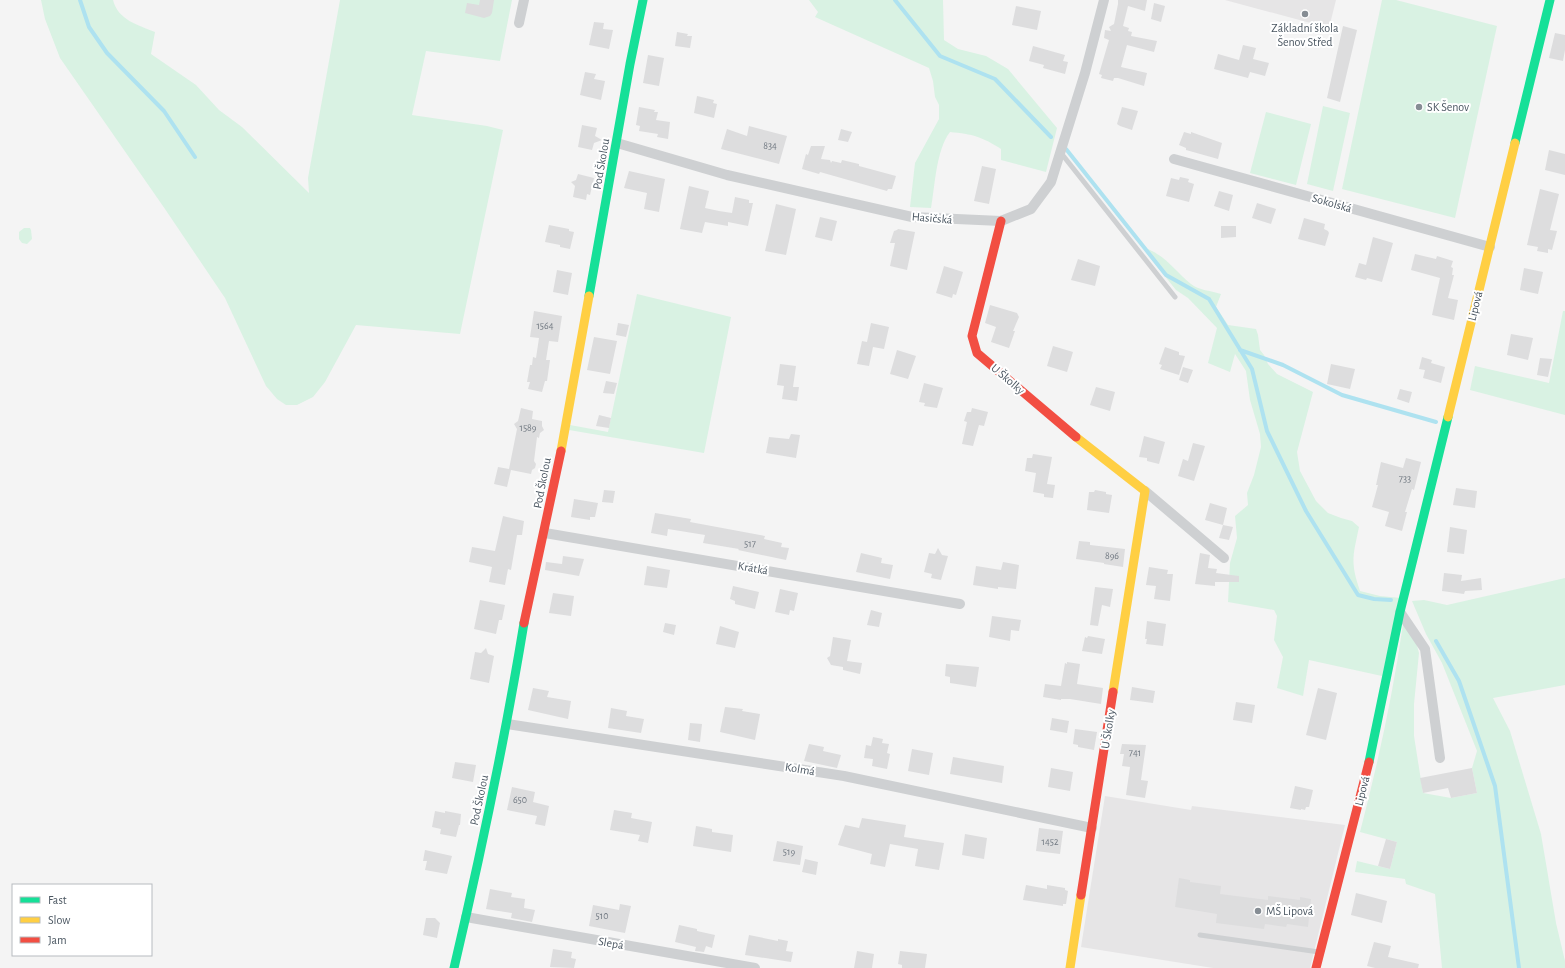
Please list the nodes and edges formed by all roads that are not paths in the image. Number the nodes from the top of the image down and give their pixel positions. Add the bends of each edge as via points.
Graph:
1 (524, 0) edge
2 (642, 0) edge
3 (1104, 0) edge
4 (1550, 0) edge
5 (519, 23) dead end
6 (617, 143) junction
7 (1060, 152) junction
8 (1174, 158) dead end
9 (1001, 221) junction
10 (1490, 248) junction
11 (1176, 298) dead end
12 (1145, 491) junction
13 (545, 533) junction
14 (1224, 558) dead end
15 (960, 604) dead end
16 (1400, 612) junction
17 (507, 724) junction
18 (1440, 758) dead end
19 (1092, 828) junction
20 (466, 918) junction
21 (1200, 936) dead end
22 (1320, 953) junction
23 (454, 968) edge
24 (755, 968) edge
25 (1070, 968) edge
26 (1316, 968) edge

1 - 5 street
2 - 6 street, Pod Školou
3 - 7 street, Hasičská via 1085,73
4 - 10 street, Lipová
6 - 9 street, Hasičská via 727,175 912,217
6 - 13 street, Pod Školou
7 - 9 street, Hasičská via 1051,182 1031,209
7 - 11 lane
8 - 10 street, Sokolská
9 - 12 street, U Školky via 972,336 977,353 1055,420
10 - 16 street, Lipová
12 - 14 street, U Školky
12 - 19 street, U Školky
13 - 15 street, Krátká
13 - 17 street, Pod Školou via 525,618
16 - 18 street via 1425,649
16 - 22 street, Lipová via 1368,767
17 - 19 street, Kolmá via 844,776
17 - 20 street, Pod Školou
19 - 25 street, U Školky
20 - 23 street, Pod Školou
20 - 24 street, Slepá
21 - 22 lane
22 - 26 street, Lipová

